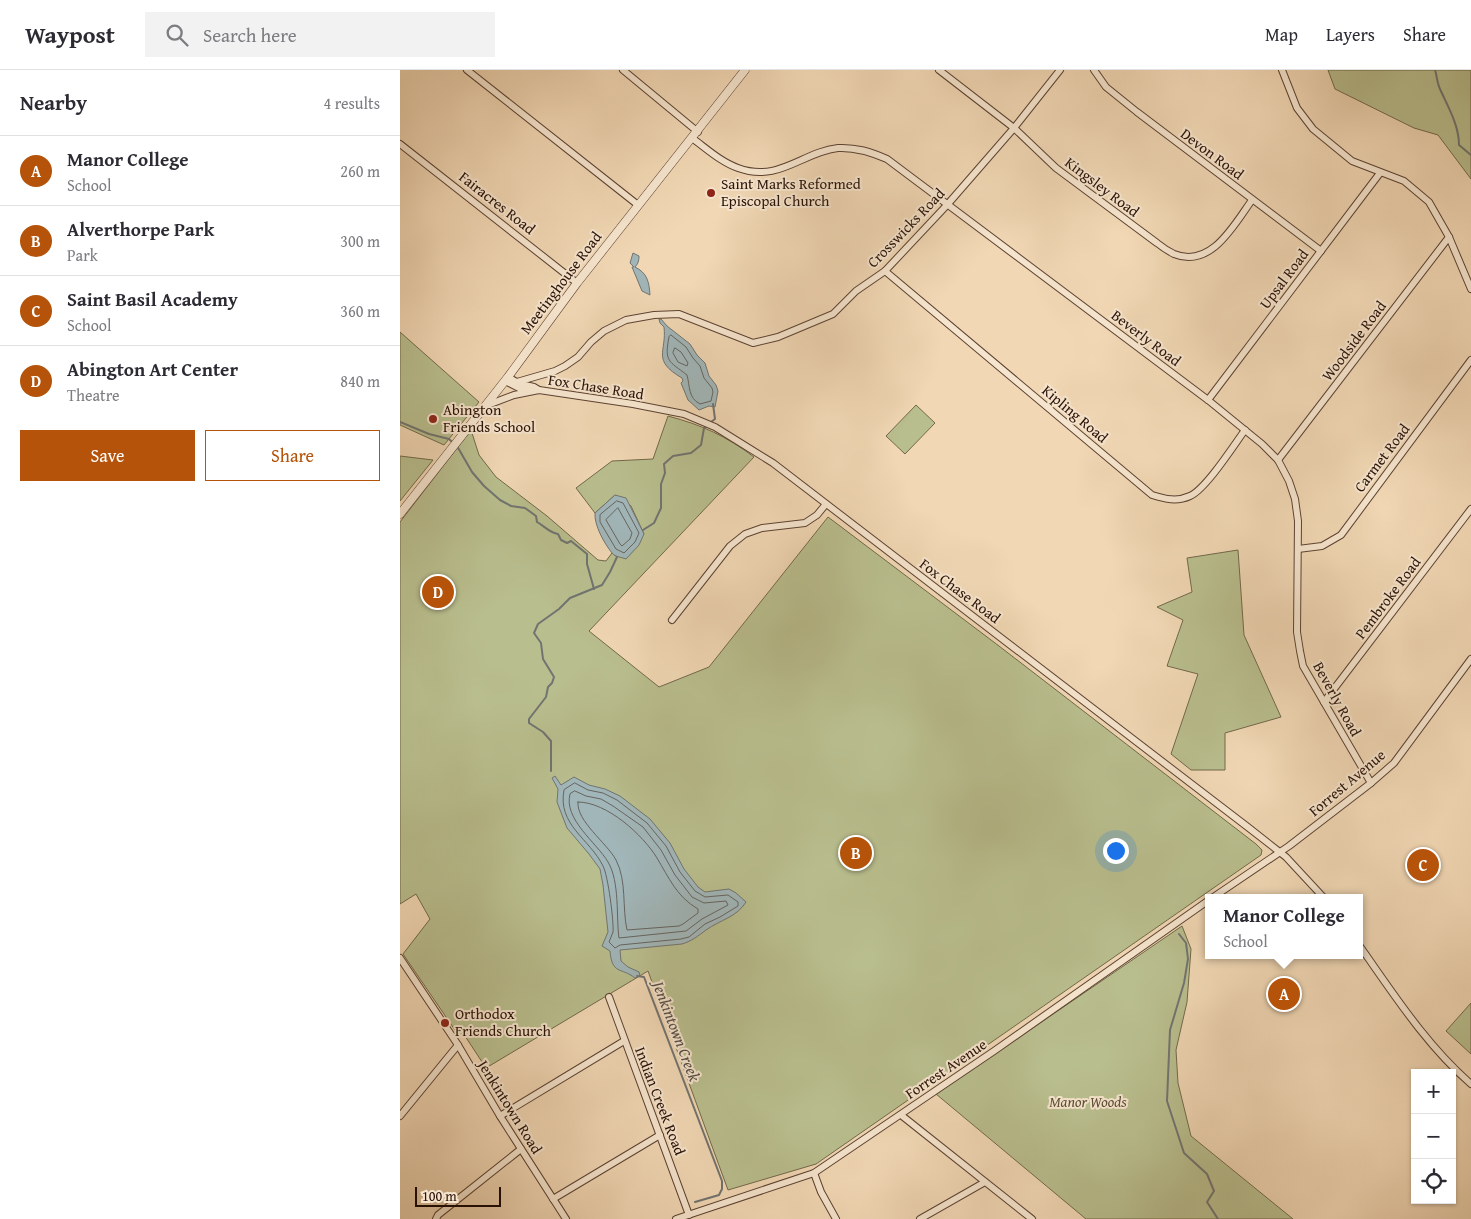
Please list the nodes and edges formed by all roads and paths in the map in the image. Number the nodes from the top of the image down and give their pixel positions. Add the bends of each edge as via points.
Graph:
1 (623, 70) edge
2 (745, 70) edge
3 (939, 70) edge
4 (1060, 70) edge
5 (1094, 70) edge
6 (1282, 70) edge
7 (470, 71) edge
8 (1014, 128) junction
9 (695, 135) junction
10 (400, 144) edge
11 (1380, 173) junction
12 (1252, 200) junction
13 (638, 205) junction
14 (947, 205) junction
15 (1449, 237) junction
16 (1321, 251) junction
17 (885, 271) junction
18 (578, 283) junction
19 (1471, 289) edge
20 (1471, 360) edge
21 (507, 379) junction
22 (517, 382) junction
23 (539, 390) junction
24 (530, 391) junction
25 (1208, 400) junction
26 (484, 406) junction
27 (1245, 430) junction
28 (1278, 460) junction
29 (826, 504) junction
30 (1471, 509) edge
31 (400, 514) edge
32 (1298, 549) junction
33 (672, 620) dead end
34 (1471, 659) edge
35 (1324, 702) junction
36 (1371, 783) junction
37 (1280, 853) junction
38 (1218, 894) edge
39 (1320, 894) edge
40 (1205, 903) edge
41 (1363, 950) edge
42 (400, 958) edge
43 (405, 966) junction
44 (400, 972) edge
45 (609, 997) dead end
46 (624, 1041) junction
47 (458, 1045) junction
48 (1471, 1084) edge
49 (901, 1115) junction
50 (400, 1116) edge
51 (500, 1116) junction
52 (660, 1135) junction
53 (522, 1149) junction
54 (814, 1173) junction
55 (985, 1182) junction
56 (553, 1199) junction
57 (689, 1215) junction
58 (436, 1219) edge
59 (566, 1219) edge
60 (676, 1219) edge
61 (836, 1219) edge
62 (920, 1219) edge
63 (1032, 1219) edge

1 - 9 street, Beverly Road
2 - 9 street, Meetinghouse Road
3 - 8 street, Kingsley Road
4 - 8 street, Crosswicks Road
5 - 12 street, Devon Road via 1106,87
6 - 11 street via 1297,108 1313,130 1352,161
7 - 13 street
8 - 12 street, Kingsley Road via 1056,168 1173,254 1191,257 1212,250
8 - 14 street, Crosswicks Road
9 - 13 street, Meetinghouse Road
9 - 14 street, Beverly Road via 728,164 758,172 789,167 838,148 864,150 887,159
10 - 18 street, Fairacres Road
11 - 15 street via 1404,181 1429,202
11 - 16 street, Upsal Road
12 - 16 street, Devon Road
13 - 18 street, Meetinghouse Road
14 - 17 street, Crosswicks Road
14 - 25 street, Beverly Road
15 - 19 street
15 - 28 street, Woodside Road
16 - 25 street, Upsal Road
17 - 22 street, Crosswicks Road via 856,290 834,314 778,338 753,343 679,314 654,315 626,320 611,327 566,366
17 - 27 street, Kipling Road via 1152,495 1166,500 1192,496
18 - 21 street, Meetinghouse Road
20 - 32 street, Carmet Road via 1340,535 1322,546
21 - 22 street, Fox Chase Road
21 - 24 street, Fox Chase Road
21 - 26 street, Meetinghouse Road
22 - 23 street, Fox Chase Road
23 - 24 street, Fox Chase Road
23 - 29 street, Fox Chase Road via 684,414 716,426 760,454
24 - 26 street, Fox Chase Road
25 - 27 street, Beverly Road
26 - 31 street, Meetinghouse Road
27 - 28 street, Beverly Road
28 - 32 street, Beverly Road via 1295,499
29 - 33 street via 806,523 762,528 745,534 730,546
29 - 37 street, Fox Chase Road
30 - 35 street, Pembroke Road
32 - 35 street, Beverly Road via 1297,632 1300,651 1303,666
34 - 36 street, Forrest Avenue via 1394,762
35 - 36 street, Beverly Road
36 - 37 street, Forrest Avenue
37 - 38 street, Forrest Avenue
37 - 39 street, Fox Chase Road
40 - 49 street, Forrest Avenue
41 - 48 street via 1420,1028 1453,1068
42 - 43 street, Jenkintown Road
43 - 44 street
43 - 47 street, Jenkintown Road
45 - 46 street, Indian Creek Road
46 - 51 street
46 - 52 street, Indian Creek Road
47 - 50 street
47 - 51 street, Jenkintown Road
49 - 54 street, Forrest Avenue
49 - 55 street
51 - 53 street, Jenkintown Road
52 - 56 street
52 - 57 street, Indian Creek Road
53 - 56 street, Jenkintown Road
53 - 58 street
54 - 57 street, Forrest Avenue
54 - 61 street
55 - 62 street
55 - 63 street
56 - 59 street, Jenkintown Road
57 - 60 street, Forrest Avenue

